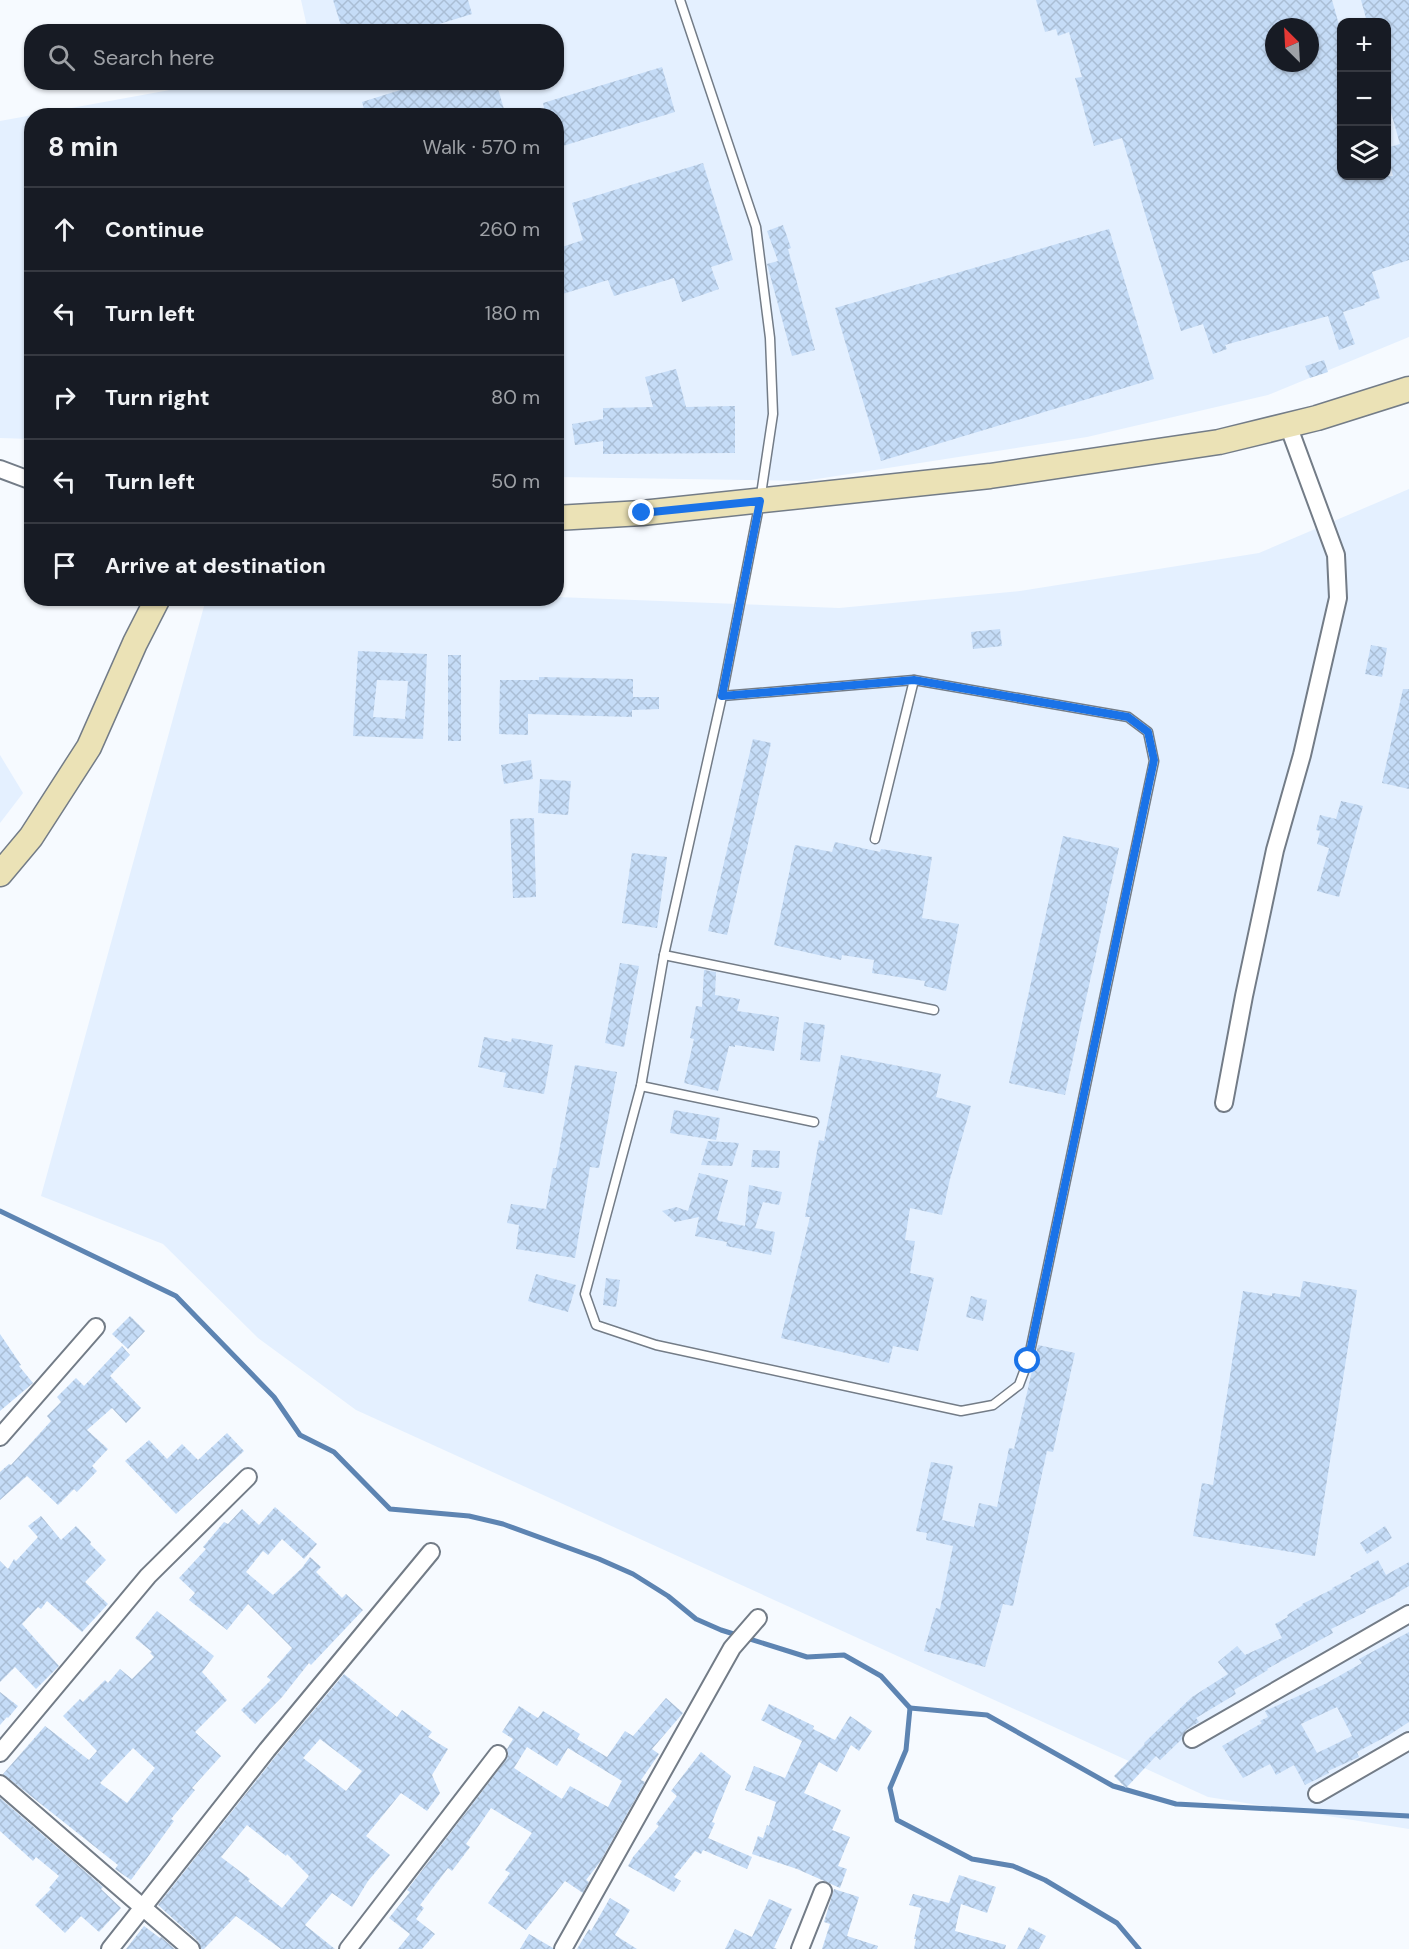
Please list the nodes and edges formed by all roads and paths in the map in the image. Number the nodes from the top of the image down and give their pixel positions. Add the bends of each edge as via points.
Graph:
1 (680, 0) edge
2 (1409, 389) edge
3 (1288, 425) junction
4 (0, 469) edge
5 (24, 478) edge
6 (760, 501) junction
7 (564, 518) edge
8 (154, 606) edge
9 (914, 680) junction
10 (722, 696) junction
11 (875, 839) dead end
12 (0, 874) edge
13 (664, 955) junction
14 (934, 1010) dead end
15 (641, 1086) junction
16 (1224, 1103) dead end
17 (814, 1122) dead end
18 (96, 1327) dead end
19 (0, 1437) edge
20 (248, 1477) dead end
21 (430, 1552) dead end
22 (1409, 1614) edge
23 (758, 1618) dead end
24 (1192, 1739) dead end
25 (1409, 1741) edge
26 (0, 1753) edge
27 (498, 1754) dead end
28 (0, 1784) edge
29 (1317, 1794) dead end
30 (823, 1892) dead end
31 (142, 1907) junction
32 (110, 1949) edge
33 (191, 1949) edge
34 (348, 1949) edge
35 (563, 1949) edge
36 (800, 1949) edge

1 - 6 lane via 756,227 770,338 773,414
2 - 3 street
3 - 6 street via 1219,442 1001,474
3 - 16 street via 1336,555 1338,598 1302,755 1275,850
4 - 5 street
6 - 7 street
6 - 10 lane
8 - 12 street via 89,747 31,837
9 - 10 lane
9 - 11 lane
9 - 15 lane via 1128,717 1148,732 1154,760 1028,1361 1019,1385 993,1405 961,1411 656,1345 596,1325 585,1294
10 - 13 lane
13 - 14 lane
13 - 15 lane
15 - 17 lane
18 - 19 street
20 - 26 street via 148,1576
21 - 31 street
22 - 24 street
23 - 35 street via 732,1648
25 - 29 street
27 - 34 street
28 - 31 street
30 - 36 street
31 - 32 street
31 - 33 street

